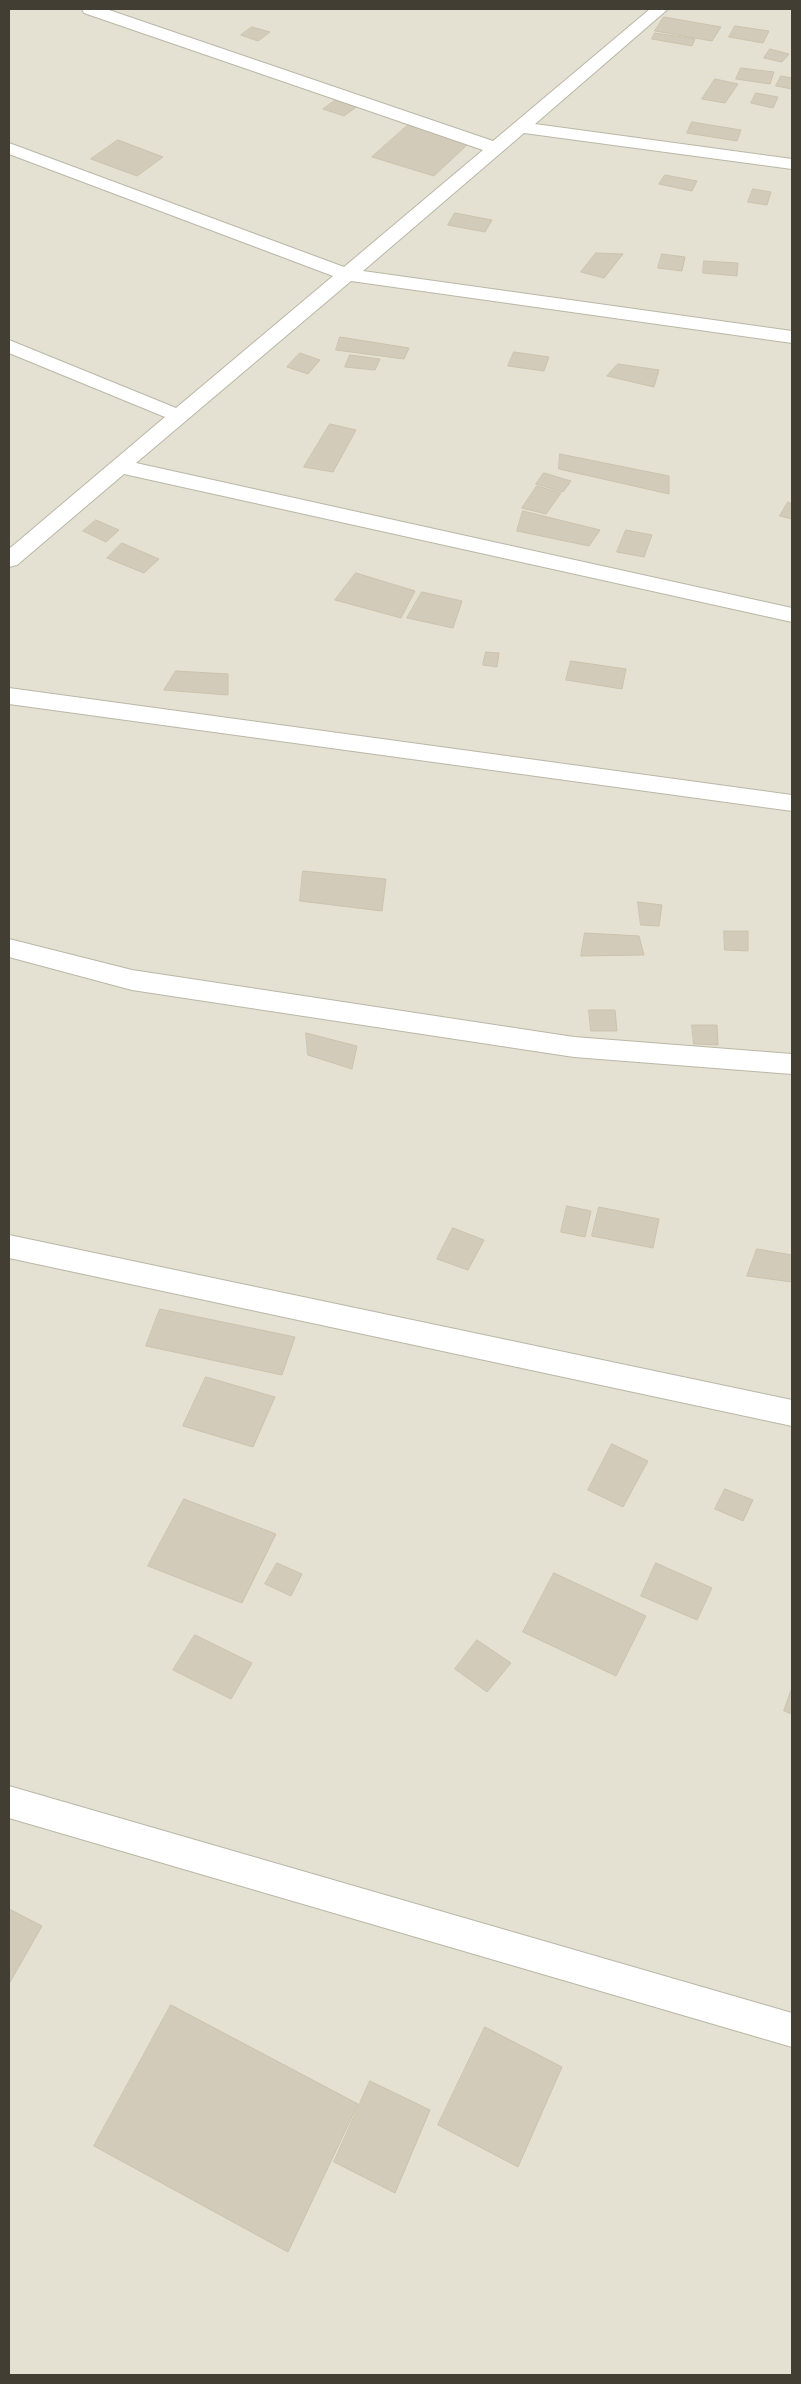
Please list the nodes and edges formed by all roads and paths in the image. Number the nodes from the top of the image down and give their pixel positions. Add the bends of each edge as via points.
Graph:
1 (90, 9) edge
2 (660, 9) edge
3 (520, 127) junction
4 (9, 148) edge
5 (496, 148) junction
6 (792, 164) edge
7 (346, 274) junction
8 (792, 337) edge
9 (9, 346) edge
10 (179, 416) junction
11 (119, 466) junction
12 (9, 560) edge
13 (792, 615) edge
14 (9, 696) edge
15 (792, 803) edge
16 (9, 948) edge
17 (792, 1064) edge
18 (9, 1246) edge
19 (792, 1413) edge
20 (9, 1802) edge
21 (792, 2030) edge

1 - 5 street
2 - 3 street
3 - 5 street
3 - 6 street
4 - 7 street
5 - 7 street
7 - 8 street
7 - 10 street
9 - 10 street
10 - 11 street
11 - 12 street
11 - 13 street
14 - 15 street
16 - 17 street via 132,980 574,1047
18 - 19 street
20 - 21 street

